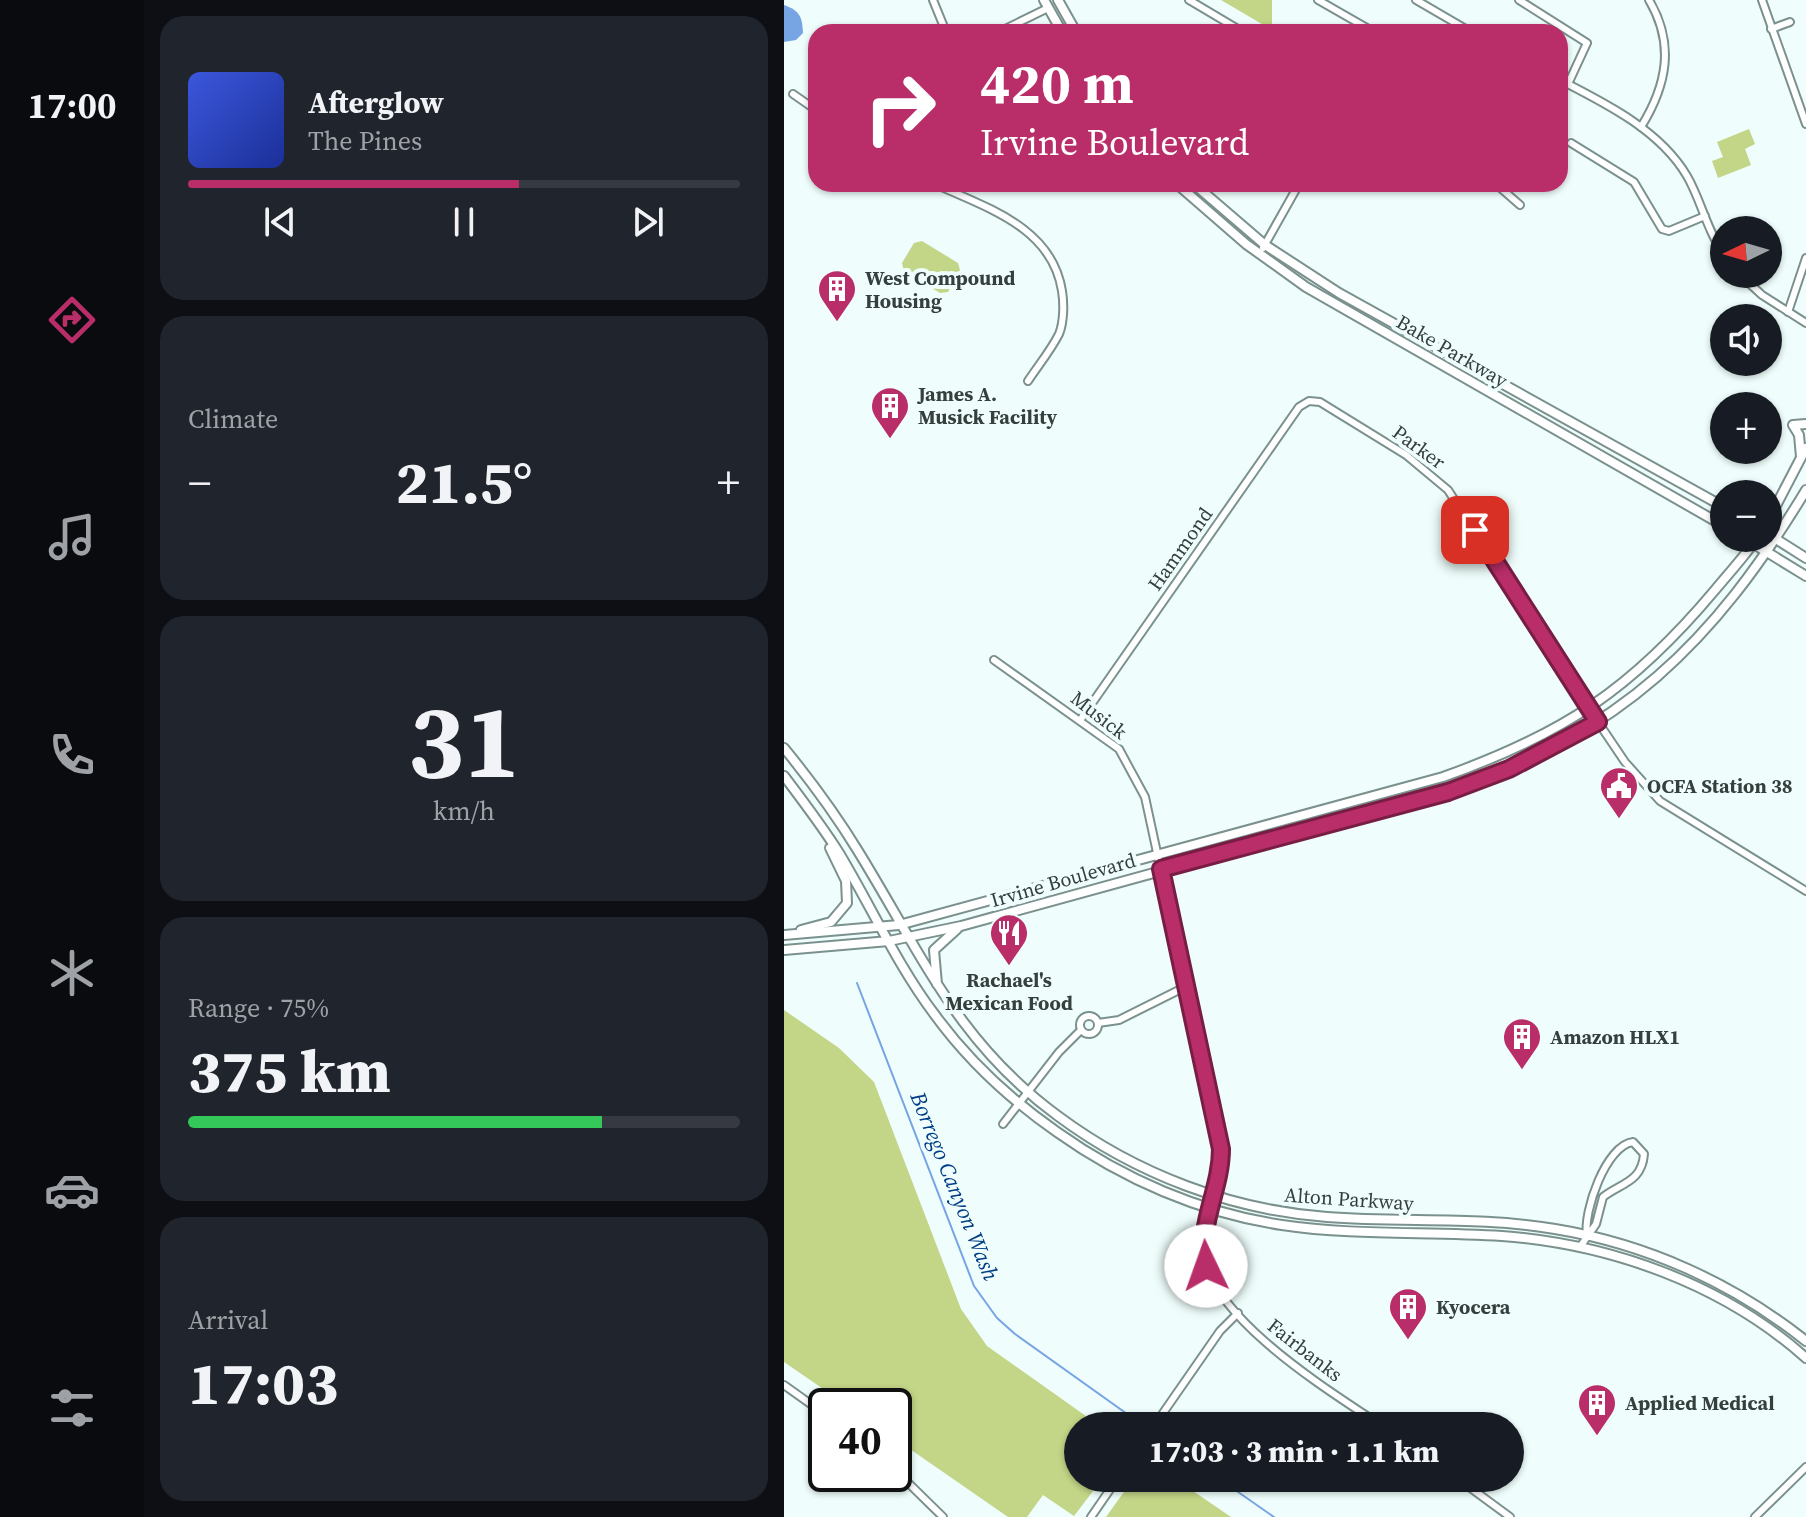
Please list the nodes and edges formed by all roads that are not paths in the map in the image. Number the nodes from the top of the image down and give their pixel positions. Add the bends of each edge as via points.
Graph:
1 (933, 0) edge
2 (1058, 0) edge
3 (1189, 0) edge
4 (1318, 0) edge
5 (1519, 0) edge
6 (1649, 0) edge
7 (1762, 0) edge
8 (1418, 1) edge
9 (1046, 4) edge
10 (1790, 22) dead end
11 (943, 24) edge
12 (1012, 24) edge
13 (1057, 24) edge
14 (1072, 24) edge
15 (1230, 24) edge
16 (1360, 24) edge
17 (1457, 24) edge
18 (1557, 24) edge
19 (1771, 29) junction
20 (1568, 31) edge
21 (1568, 84) joint
22 (793, 94) dead end
23 (808, 104) edge
24 (1806, 124) edge
25 (1641, 127) junction
26 (1571, 143) dead end
27 (952, 192) edge
28 (1186, 192) edge
29 (1203, 192) edge
30 (1295, 192) edge
31 (1505, 192) edge
32 (1520, 205) dead end
33 (1705, 216) junction
34 (1710, 226) edge
35 (1265, 245) junction
36 (1259, 254) junction
37 (1806, 258) edge
38 (1757, 288) edge
39 (1788, 312) junction
40 (1806, 323) edge
41 (1028, 381) dead end
42 (1309, 401) joint
43 (1806, 424) edge
44 (1806, 448) edge
45 (1801, 458) junction
46 (1806, 490) edge
47 (1782, 494) edge
48 (1710, 499) edge
49 (1710, 518) edge
50 (1782, 523) edge
51 (1782, 543) edge
52 (1747, 552) edge
53 (1768, 553) joint
54 (1806, 558) edge
55 (1806, 576) edge
56 (994, 660) dead end
57 (1590, 709) junction
58 (1081, 719) junction
59 (1598, 722) junction
60 (784, 748) edge
61 (784, 776) edge
62 (816, 819) junction
63 (1158, 855) junction
64 (1161, 869) junction
65 (1806, 891) edge
66 (899, 925) junction
67 (961, 926) junction
68 (881, 928) junction
69 (784, 934) edge
70 (907, 938) junction
71 (889, 941) junction
72 (784, 950) edge
73 (1187, 986) junction
74 (938, 989) junction
75 (1098, 1023) junction
76 (1081, 1030) junction
77 (1028, 1093) junction
78 (1020, 1103) junction
79 (1003, 1124) dead end
80 (1214, 1195) junction
81 (1209, 1208) junction
82 (1587, 1235) junction
83 (1580, 1247) junction
84 (1238, 1313) junction
85 (1806, 1341) edge
86 (1806, 1358) edge
87 (784, 1385) edge
88 (808, 1402) edge
89 (1164, 1412) edge
90 (1362, 1412) edge
91 (1806, 1467) edge
92 (912, 1487) edge
93 (1108, 1492) edge
94 (1476, 1492) edge
95 (943, 1517) edge
96 (1091, 1517) edge
97 (1510, 1517) edge
98 (1755, 1517) edge

1 - 11 street
2 - 14 main road
3 - 15 street
4 - 16 street
5 - 18 street
6 - 25 street via 1661,24 1667,56 1660,91
7 - 19 street
8 - 17 street
9 - 12 street
9 - 13 main road
10 - 19 street
19 - 24 street
20 - 21 street via 1587,43
21 - 25 street
22 - 23 street
25 - 33 street via 1681,166
26 - 33 street via 1634,182 1662,229
27 - 41 street via 1014,221 1048,252 1059,270 1064,301 1060,331
28 - 36 main road, Bake Parkway
29 - 35 main road, Bake Parkway
30 - 35 street
31 - 32 street
33 - 34 street
35 - 36 street
35 - 48 main road, Bake Parkway via 1339,293
36 - 49 main road, Bake Parkway via 1306,287
37 - 39 street
38 - 39 street
39 - 40 street
42 - 57 street, Parker via 1320,402 1406,455 1448,490
42 - 58 street, Hammond via 1299,407
43 - 45 main road via 1793,425
44 - 45 main road
45 - 47 main road
46 - 50 main road, Irvine Boulevard
51 - 54 main road
52 - 57 main road, Irvine Boulevard via 1672,640 1639,673
53 - 55 main road
53 - 59 main road, Irvine Boulevard via 1689,650
56 - 58 street, Musick
57 - 59 street, Parker
57 - 63 main road, Irvine Boulevard via 1513,750 1443,777
58 - 63 street, Musick via 1129,763 1145,797
59 - 64 main road, Irvine Boulevard via 1461,788
59 - 65 street, Parker via 1666,806
60 - 66 main road, Alton Parkway via 841,823
61 - 62 main road, Alton Parkway
62 - 68 main road, Alton Parkway
62 - 69 main road via 846,881 847,903 831,922
63 - 64 street, Musick
63 - 66 main road, Irvine Boulevard
64 - 67 main road, Irvine Boulevard
64 - 73 street, Fairbanks
66 - 68 main road, Irvine Boulevard
66 - 70 main road, Alton Parkway
67 - 70 main road, Irvine Boulevard
67 - 74 main road via 934,950
68 - 69 main road, Irvine Boulevard
68 - 71 main road, Alton Parkway
70 - 71 main road, Irvine Boulevard
70 - 74 main road, Alton Parkway
71 - 72 main road, Irvine Boulevard
71 - 78 main road, Alton Parkway via 953,1038
73 - 75 street via 1119,1020
73 - 80 street, Fairbanks via 1221,1149
74 - 77 main road, Alton Parkway
75 - 76 street via 1091,1034
75 - 76 street via 1087,1016
76 - 77 street
77 - 78 street
77 - 80 main road, Alton Parkway via 1107,1149
78 - 79 street
78 - 81 main road, Alton Parkway via 1104,1162
80 - 81 street, Fairbanks
80 - 82 main road, Alton Parkway via 1310,1215 1516,1224
81 - 83 main road, Alton Parkway via 1315,1229 1498,1236
81 - 84 street, Fairbanks via 1202,1242 1206,1266
82 - 82 street via 1596,1224 1603,1197 1626,1186 1640,1170 1644,1154 1633,1142 1619,1149 1601,1174 1585,1223
82 - 83 street
82 - 85 main road, Alton Parkway via 1636,1248 1708,1278
83 - 86 main road, Alton Parkway via 1687,1283 1752,1318
84 - 89 street
84 - 90 street, Fairbanks via 1268,1346
87 - 88 street
91 - 98 street
92 - 95 street
93 - 96 street
94 - 97 street

